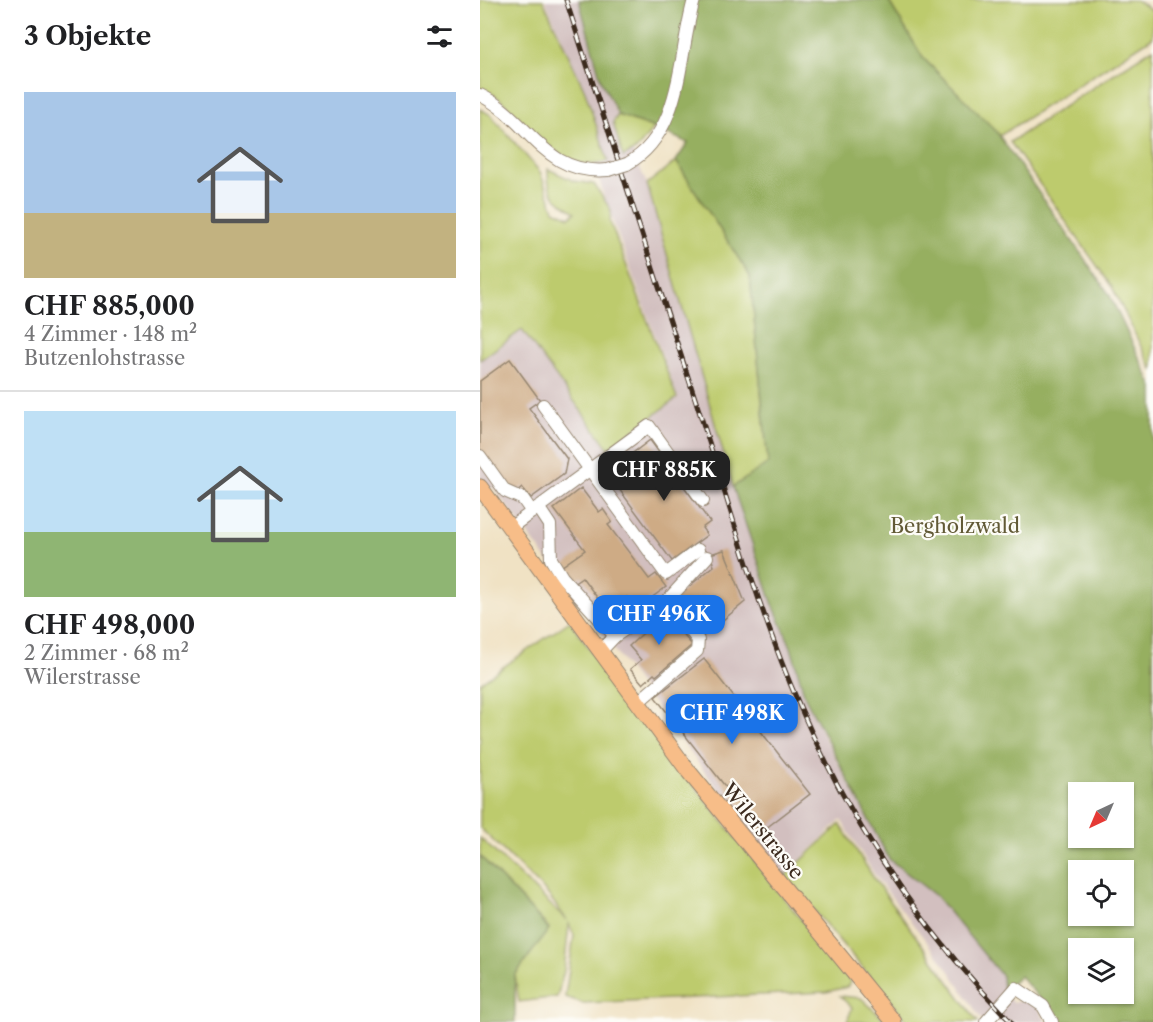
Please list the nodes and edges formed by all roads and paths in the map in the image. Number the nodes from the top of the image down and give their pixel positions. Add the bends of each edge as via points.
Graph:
1 (694, 0) edge
2 (480, 95) edge
3 (543, 405) dead end
4 (480, 456) edge
5 (590, 469) junction
6 (480, 487) edge
7 (703, 501) dead end
8 (535, 510) junction
9 (510, 528) junction
10 (667, 601) junction
11 (615, 636) junction
12 (600, 652) junction
13 (637, 703) junction
14 (894, 1022) edge
15 (987, 1022) edge
16 (1052, 1022) edge

1 - 2 street, bridge via 664,126 649,148 627,164 608,170 580,169 559,161
3 - 5 street
4 - 8 street via 505,491
5 - 7 street via 649,426
5 - 8 street
5 - 10 street via 666,574 703,554
6 - 9 main road, Wilerstrasse
8 - 9 street
8 - 11 street via 550,525 551,559 562,577
9 - 12 main road, Wilerstrasse
10 - 11 street
10 - 13 street via 698,640 697,651
11 - 12 street
12 - 13 main road, Wilerstrasse
13 - 14 main road, Wilerstrasse via 741,838
15 - 16 street via 1016,988 1043,1006

